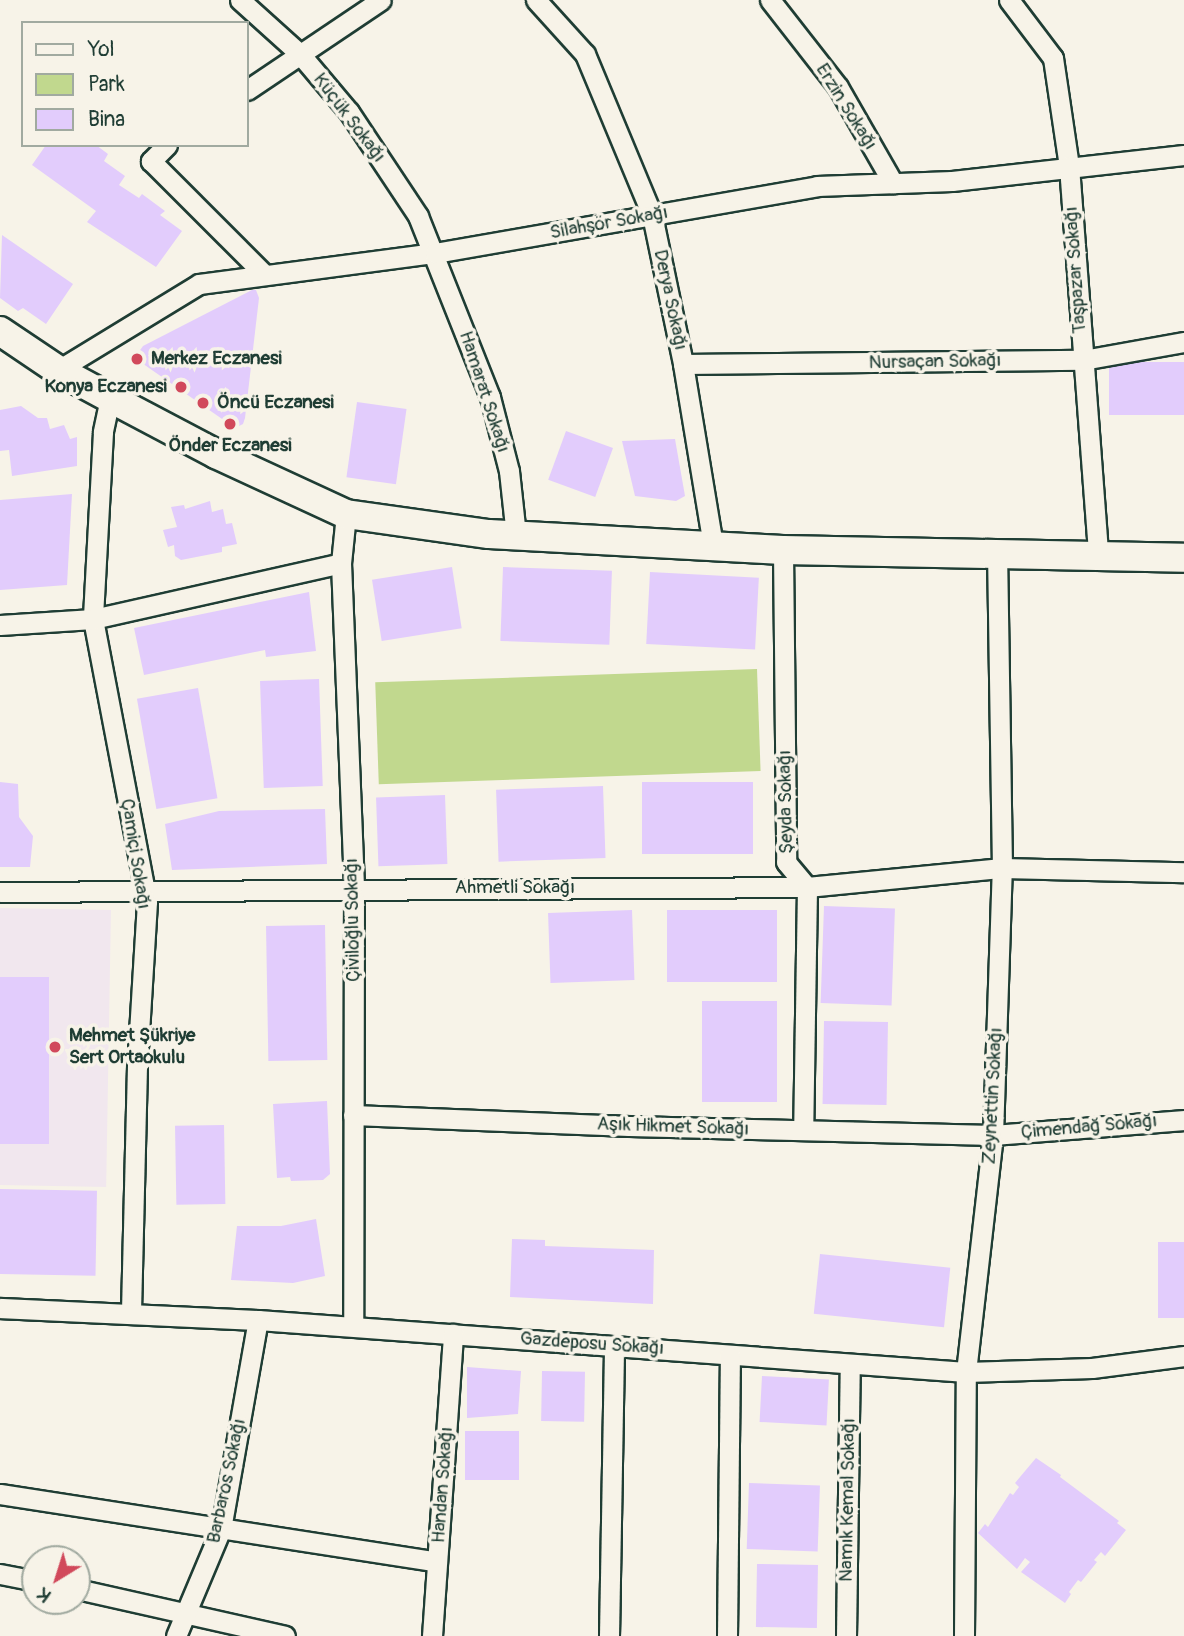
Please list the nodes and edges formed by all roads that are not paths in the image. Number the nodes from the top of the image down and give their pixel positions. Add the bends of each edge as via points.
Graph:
1 (240, 0) edge
2 (381, 0) edge
3 (536, 0) edge
4 (770, 0) edge
5 (1009, 0) edge
6 (300, 54) junction
7 (248, 89) edge
8 (165, 147) edge
9 (1184, 155) edge
10 (1069, 166) junction
11 (893, 183) junction
12 (652, 215) junction
13 (435, 253) junction
14 (265, 275) junction
15 (0, 331) edge
16 (1184, 342) edge
17 (1083, 360) junction
18 (683, 365) junction
19 (58, 370) junction
20 (110, 398) junction
21 (346, 514) junction
22 (516, 536) junction
23 (713, 546) junction
24 (783, 550) junction
25 (997, 554) junction
26 (1098, 555) junction
27 (1184, 558) edge
28 (341, 563) junction
29 (93, 619) junction
30 (0, 625) edge
31 (1002, 869) junction
32 (1184, 872) edge
33 (807, 887) junction
34 (354, 889) junction
35 (0, 892) edge
36 (145, 894) junction
37 (353, 1115) junction
38 (1184, 1120) edge
39 (803, 1130) junction
40 (993, 1135) junction
41 (0, 1308) edge
42 (131, 1314) junction
43 (258, 1320) junction
44 (353, 1326) junction
45 (453, 1334) junction
46 (614, 1346) junction
47 (730, 1354) junction
48 (1184, 1356) edge
49 (850, 1364) junction
50 (966, 1373) junction
51 (0, 1494) edge
52 (221, 1529) junction
53 (437, 1562) junction
54 (0, 1574) edge
55 (21, 1578) edge
56 (91, 1592) edge
57 (188, 1612) junction
58 (176, 1636) edge
59 (285, 1636) edge
60 (432, 1636) edge
61 (609, 1636) edge
62 (727, 1636) edge
63 (846, 1636) edge
64 (964, 1636) edge

1 - 6 street, Küçük Sokağı
2 - 6 street
3 - 12 street, Derya Sokağı via 585,54
4 - 11 street, Erzin Sokağı via 838,87
5 - 10 street, Taşpazar Sokağı via 1053,58
6 - 7 street
6 - 13 street, Küçük Sokağı via 349,112 418,216
8 - 14 street via 151,161
9 - 10 street, Silahşör Sokağı
10 - 11 street, Silahşör Sokağı via 952,181
10 - 17 street, Taşpazar Sokağı
11 - 12 street, Silahşör Sokağı via 817,186
12 - 13 street, Silahşör Sokağı
12 - 18 street, Derya Sokağı
13 - 14 street, Silahşör Sokağı
13 - 22 street, Hamarat Sokağı via 490,397 509,471
14 - 19 street, Silahşör Sokağı via 199,284
15 - 19 street
16 - 17 street, Nursaçan Sokağı
17 - 18 street, Nursaçan Sokağı
17 - 26 street, Taşpazar Sokağı
18 - 23 street, Derya Sokağı
19 - 20 street
20 - 21 street
20 - 29 street, Çamiçi Sokağı via 103,432
21 - 22 street
21 - 28 street, Çiviloğlu Sokağı
22 - 23 street
23 - 24 street
24 - 25 street
24 - 33 street, Şeyda Sokağı via 786,862
25 - 26 street
25 - 31 street, Zeynettin Sokağı
26 - 27 street
28 - 29 street
28 - 34 street, Çiviloğlu Sokağı
29 - 30 street
29 - 36 street, Çamiçi Sokağı
31 - 32 street, Ahmetli Sokağı
31 - 33 street, Ahmetli Sokağı
31 - 40 street, Zeynettin Sokağı
33 - 34 street, Ahmetli Sokağı
33 - 39 street
34 - 36 street, Ahmetli Sokağı
34 - 37 street, Çiviloğlu Sokağı
35 - 36 street, Ahmetli Sokağı
36 - 42 street, Çamiçi Sokağı
37 - 39 street, Aşık Hikmet Sokağı
37 - 44 street, Çiviloğlu Sokağı
38 - 40 street, Çimendağ Sokağı
39 - 40 street, Aşık Hikmet Sokağı
40 - 50 street, Zeynettin Sokağı
41 - 42 street, Gazdeposu Sokağı
42 - 43 street, Gazdeposu Sokağı
43 - 44 street, Gazdeposu Sokağı
43 - 52 street, Barbaros Sokağı
44 - 45 street, Gazdeposu Sokağı
45 - 46 street, Gazdeposu Sokağı
45 - 53 street, Handan Sokağı
46 - 47 street, Gazdeposu Sokağı
46 - 61 street
47 - 49 street, Gazdeposu Sokağı
47 - 62 street
48 - 50 street, Gazdeposu Sokağı via 1092,1368
49 - 50 street, Gazdeposu Sokağı
49 - 63 street, Namık Kemal Sokağı
50 - 64 street, Zeynettin Sokağı
51 - 52 street
52 - 53 street
52 - 57 street, Barbaros Sokağı
53 - 60 street, Handan Sokağı
54 - 55 street
56 - 57 street
57 - 58 street, Barbaros Sokağı
57 - 59 street

